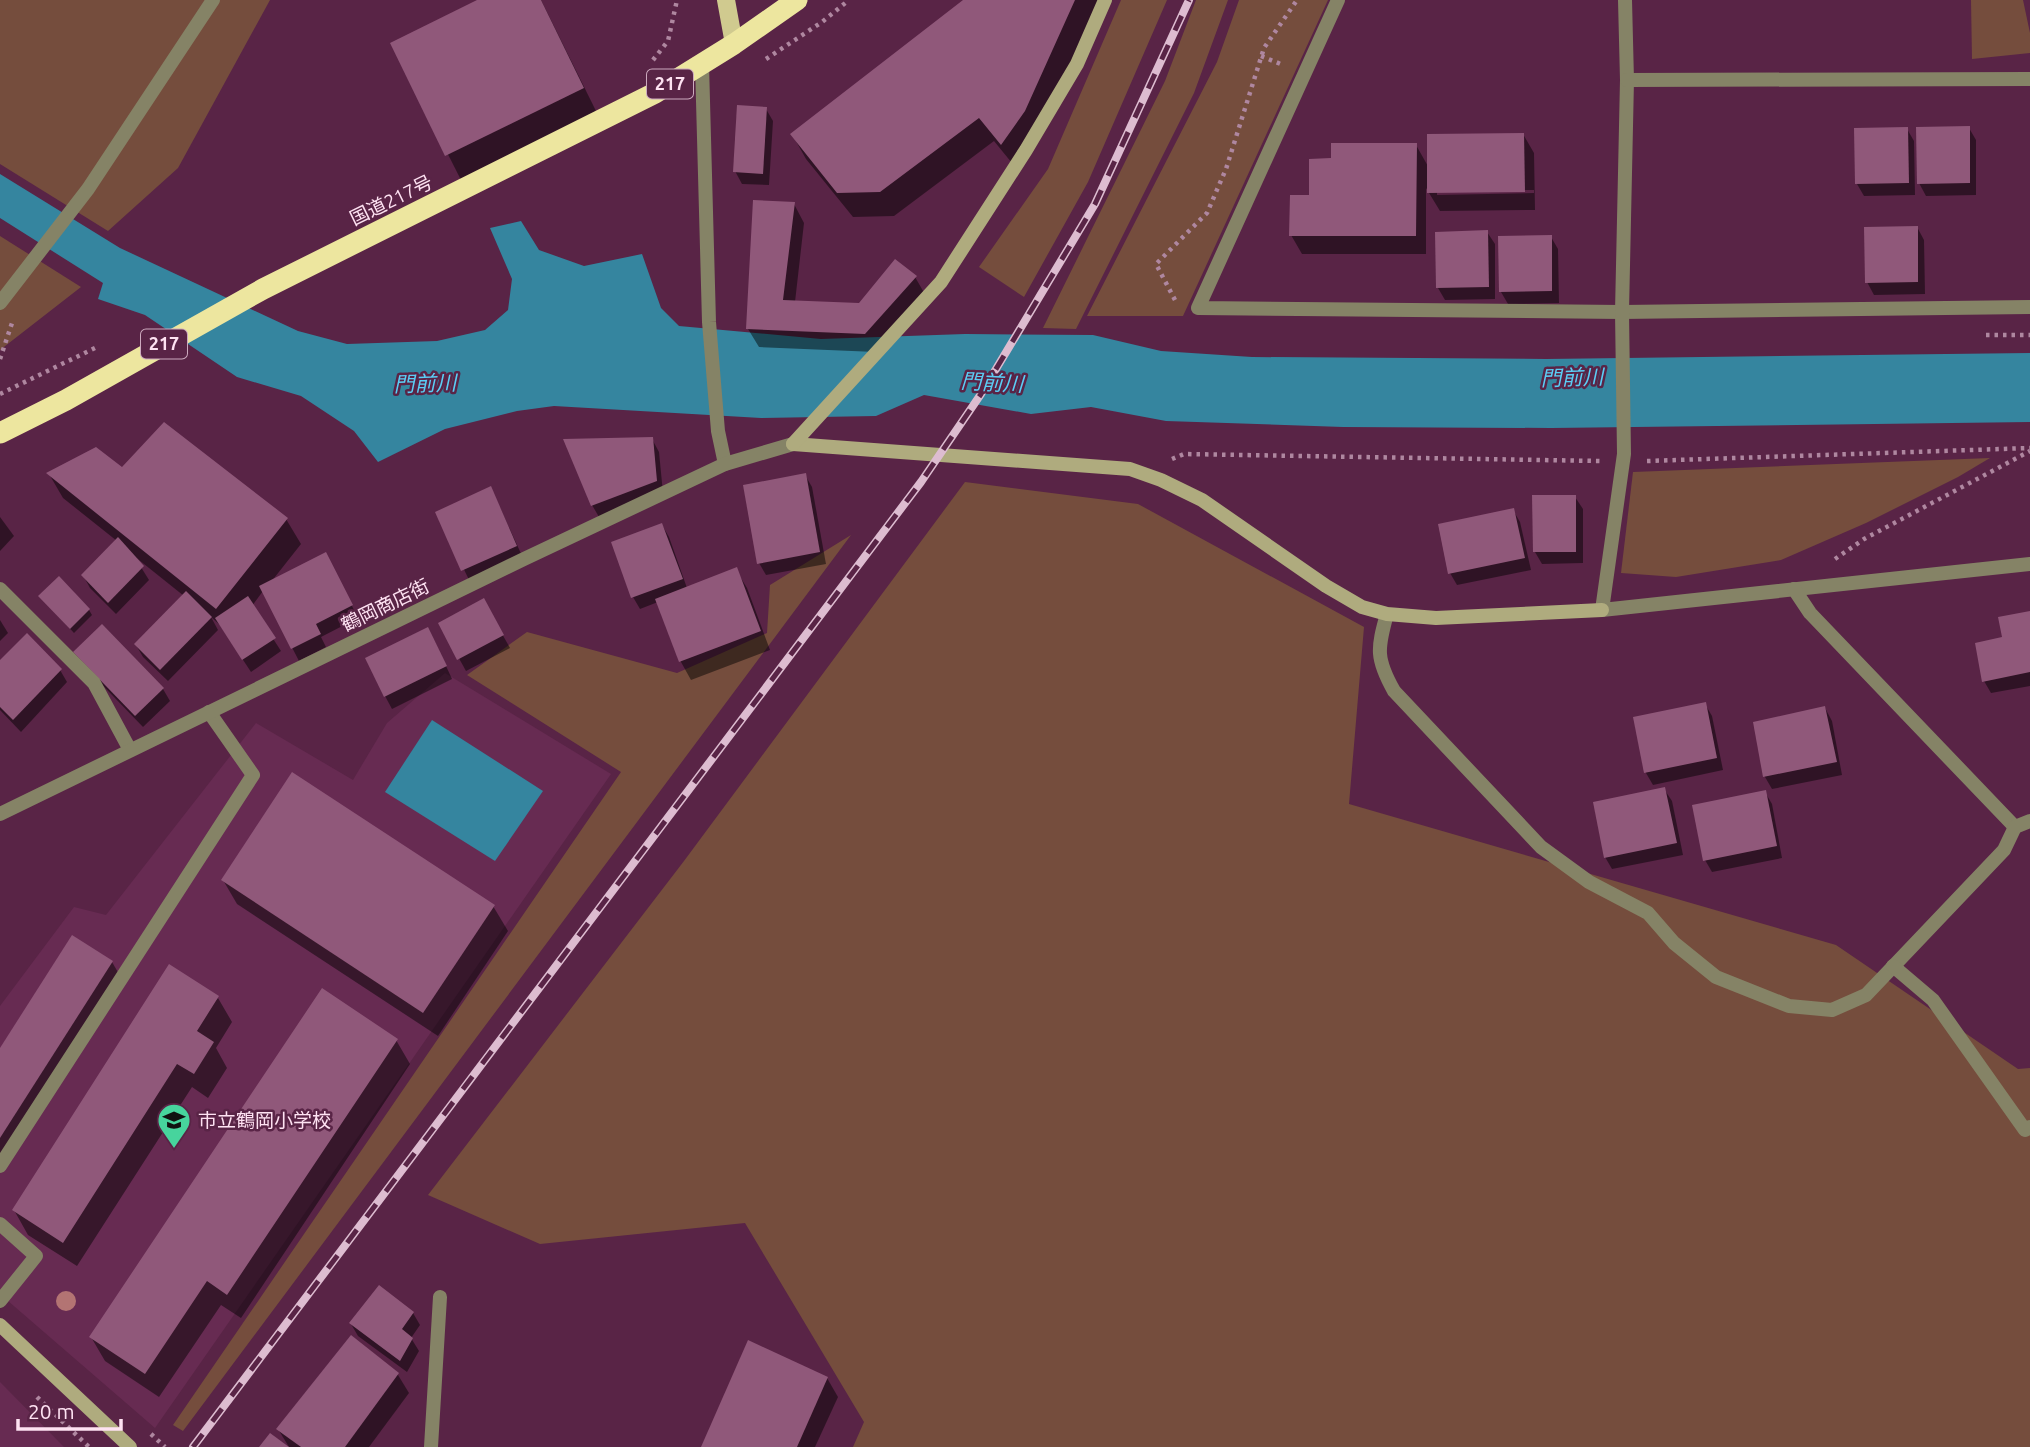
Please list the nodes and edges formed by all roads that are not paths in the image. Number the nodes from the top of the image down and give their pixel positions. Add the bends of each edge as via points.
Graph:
1 (214, 0) edge
2 (726, 0) edge
3 (797, 0) edge
4 (1105, 0) edge
5 (1338, 0) edge
6 (1625, 0) edge
7 (734, 44) junction
8 (702, 64) junction
9 (2030, 79) edge
10 (1627, 80) junction
11 (0, 303) edge
12 (2030, 307) edge
13 (1622, 312) junction
14 (0, 433) edge
15 (793, 444) junction
16 (725, 464) junction
17 (2030, 564) edge
18 (0, 589) edge
19 (1794, 589) junction
20 (1602, 610) junction
21 (1387, 614) junction
22 (209, 712) junction
23 (130, 750) junction
24 (0, 814) edge
25 (2030, 821) edge
26 (2015, 827) junction
27 (1893, 966) junction
28 (2030, 1127) edge
29 (0, 1166) edge
30 (0, 1224) edge
31 (440, 1297) dead end
32 (0, 1301) edge
33 (0, 1325) edge
34 (130, 1447) edge
35 (431, 1447) edge

1 - 11 street via 88,189
2 - 7 main road
3 - 7 highway, 国道217号 / 217
4 - 15 street via 1077,64 941,282
5 - 13 street via 1198,308
6 - 10 street
7 - 8 highway, 国道217号 / 217
8 - 14 highway, 国道217号 / 217 via 605,119 263,289
8 - 16 street via 709,322
9 - 10 street
10 - 13 street
12 - 13 street
13 - 20 street via 1624,458
15 - 16 street, 鶴岡商店街
15 - 21 street via 1130,469 1202,500 1326,586 1362,607
16 - 22 street, 鶴岡商店街
17 - 19 street
18 - 23 street via 94,683
19 - 20 street
19 - 26 street via 1810,613
20 - 21 street via 1436,618
21 - 27 street via 1380,642 1381,668 1394,691 1541,847 1589,882 1648,913 1674,943 1716,977 1789,1006 1832,1010 1866,995
22 - 23 street, 鶴岡商店街
22 - 29 street via 253,775
23 - 24 street, 鶴岡商店街
25 - 26 street
26 - 27 street via 2004,850
27 - 28 street via 1933,1000 2025,1130
30 - 32 street via 36,1256
31 - 35 street
33 - 34 street

